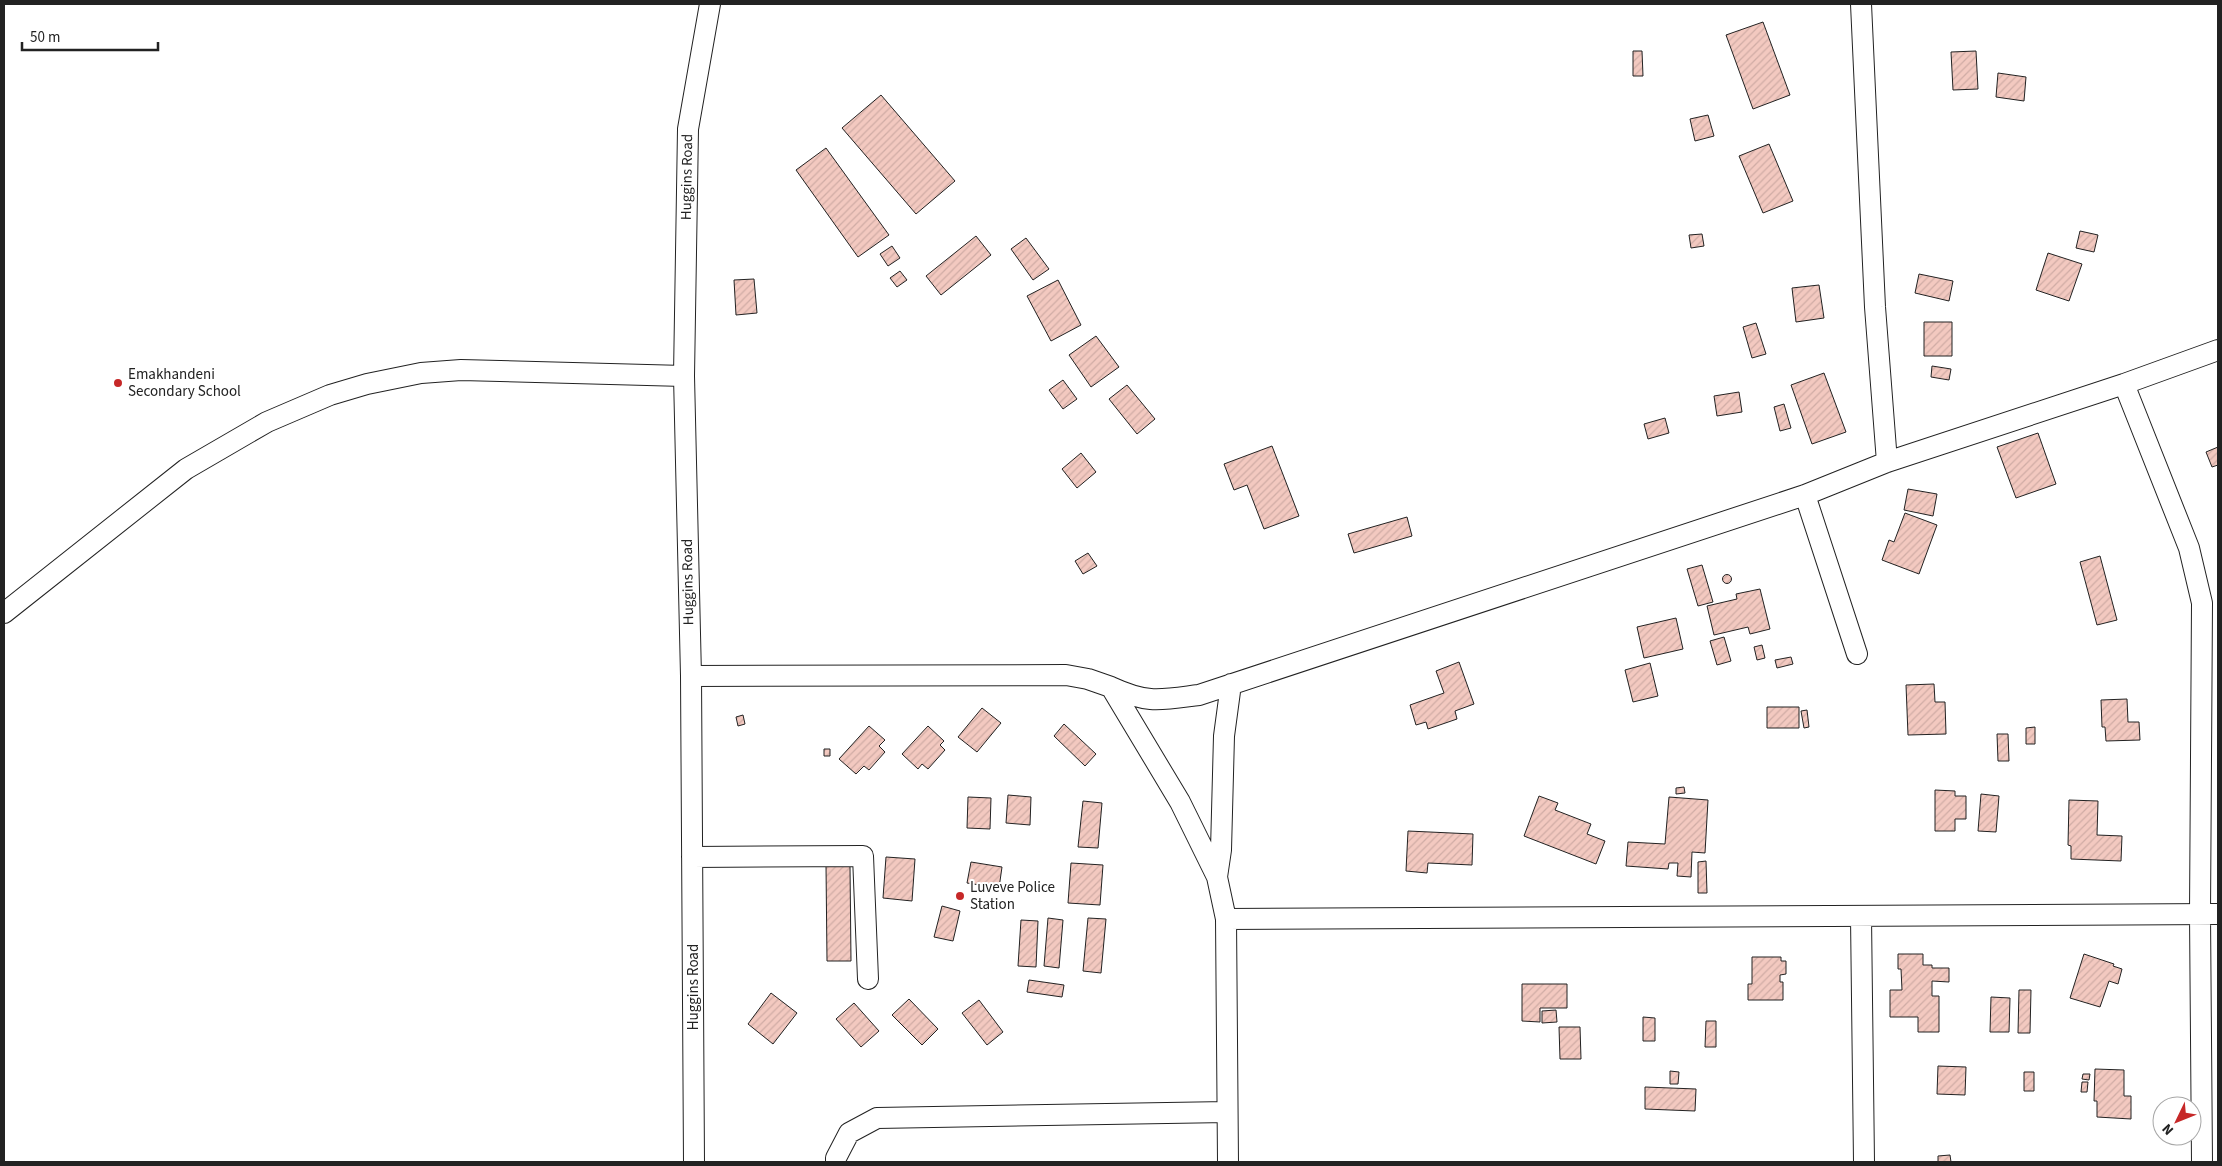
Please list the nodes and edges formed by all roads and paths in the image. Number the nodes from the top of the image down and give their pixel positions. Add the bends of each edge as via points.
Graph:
1 (710, 4) edge
2 (1861, 4) edge
3 (2218, 350) edge
4 (684, 376) junction
5 (2124, 384) junction
6 (1887, 462) junction
7 (1805, 495) junction
8 (4, 613) edge
9 (1857, 654) dead end
10 (690, 676) junction
11 (1231, 684) junction
12 (1111, 687) junction
13 (692, 857) junction
14 (1217, 877) junction
15 (2209, 914) edge
16 (1861, 917) junction
17 (1226, 919) junction
18 (868, 979) dead end
19 (1228, 1112) junction
20 (694, 1162) edge
21 (836, 1162) edge
22 (1228, 1162) edge
23 (1864, 1162) edge
24 (2202, 1162) edge

1 - 4 street, Huggins Road via 688,129
2 - 6 street via 1875,307
3 - 5 street
4 - 8 street via 461,370 421,373 330,395 268,422 186,469
4 - 10 street, Huggins Road
5 - 6 street
5 - 15 street via 2189,548 2202,604
6 - 7 street
7 - 9 street
7 - 11 street
10 - 12 street via 1066,675
10 - 13 street, Huggins Road
11 - 12 street via 1199,695 1153,701 1132,697
11 - 14 street via 1224,736 1221,850
12 - 14 street via 1180,802
13 - 18 street via 863,856
13 - 20 street, Huggins Road
14 - 17 street
15 - 16 street
15 - 24 street
16 - 17 street
16 - 23 street
17 - 19 street
19 - 21 street via 877,1118 849,1133
19 - 22 street

